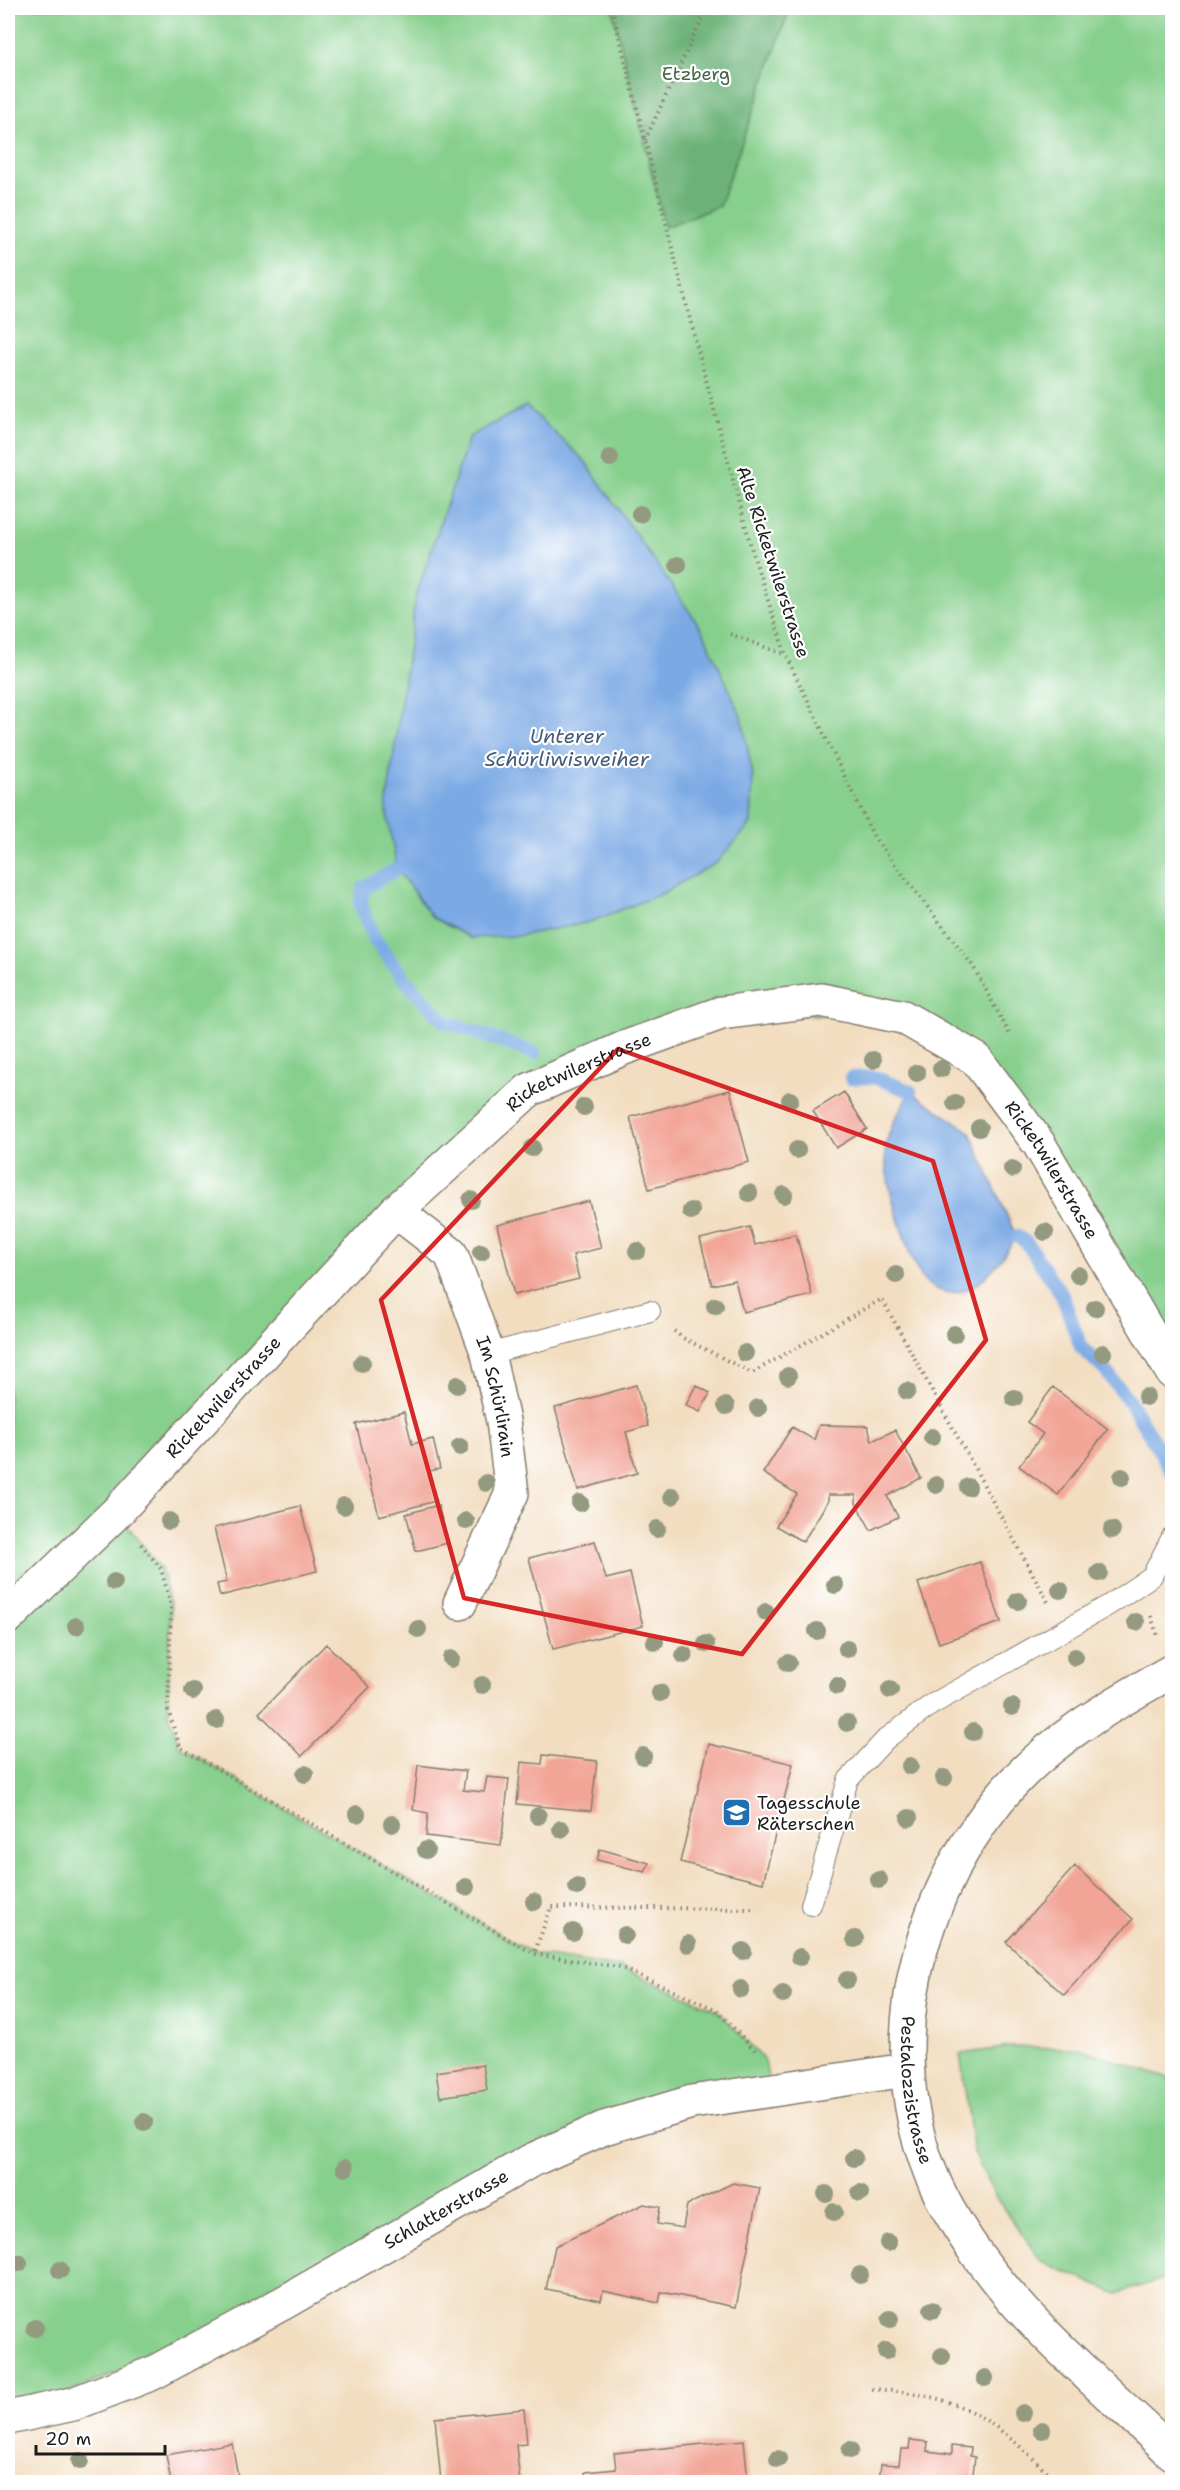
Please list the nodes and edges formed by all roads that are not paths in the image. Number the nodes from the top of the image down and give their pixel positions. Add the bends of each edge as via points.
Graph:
1 (396, 1212) junction
2 (650, 1311) road end
3 (488, 1353) junction
4 (1173, 1372) edge
5 (1173, 1537) edge
6 (460, 1603) dead end
7 (8, 1617) edge
8 (1173, 1671) edge
9 (811, 1905) dead end
10 (906, 2070) junction
11 (8, 2418) edge
12 (1173, 2452) edge

1 - 3 street, Im Schürlirain via 451,1254
1 - 4 street, Ricketwilerstrasse via 529,1090 624,1048 721,1013 821,1000 903,1017 976,1059 1039,1144
1 - 7 street, Ricketwilerstrasse via 117,1512
2 - 3 lane
3 - 6 street, Im Schürlirain via 503,1421 512,1493
5 - 9 lane via 1152,1576 1109,1605 931,1705 886,1739 848,1780
8 - 10 street, Pestalozzistrasse via 1101,1711 1045,1754 998,1800 945,1880 918,1953 907,2019
10 - 11 street, Schlatterstrasse via 692,2102 604,2127 530,2161 153,2373 73,2403
10 - 12 street, Pestalozzistrasse via 926,2162 970,2246 1018,2306

